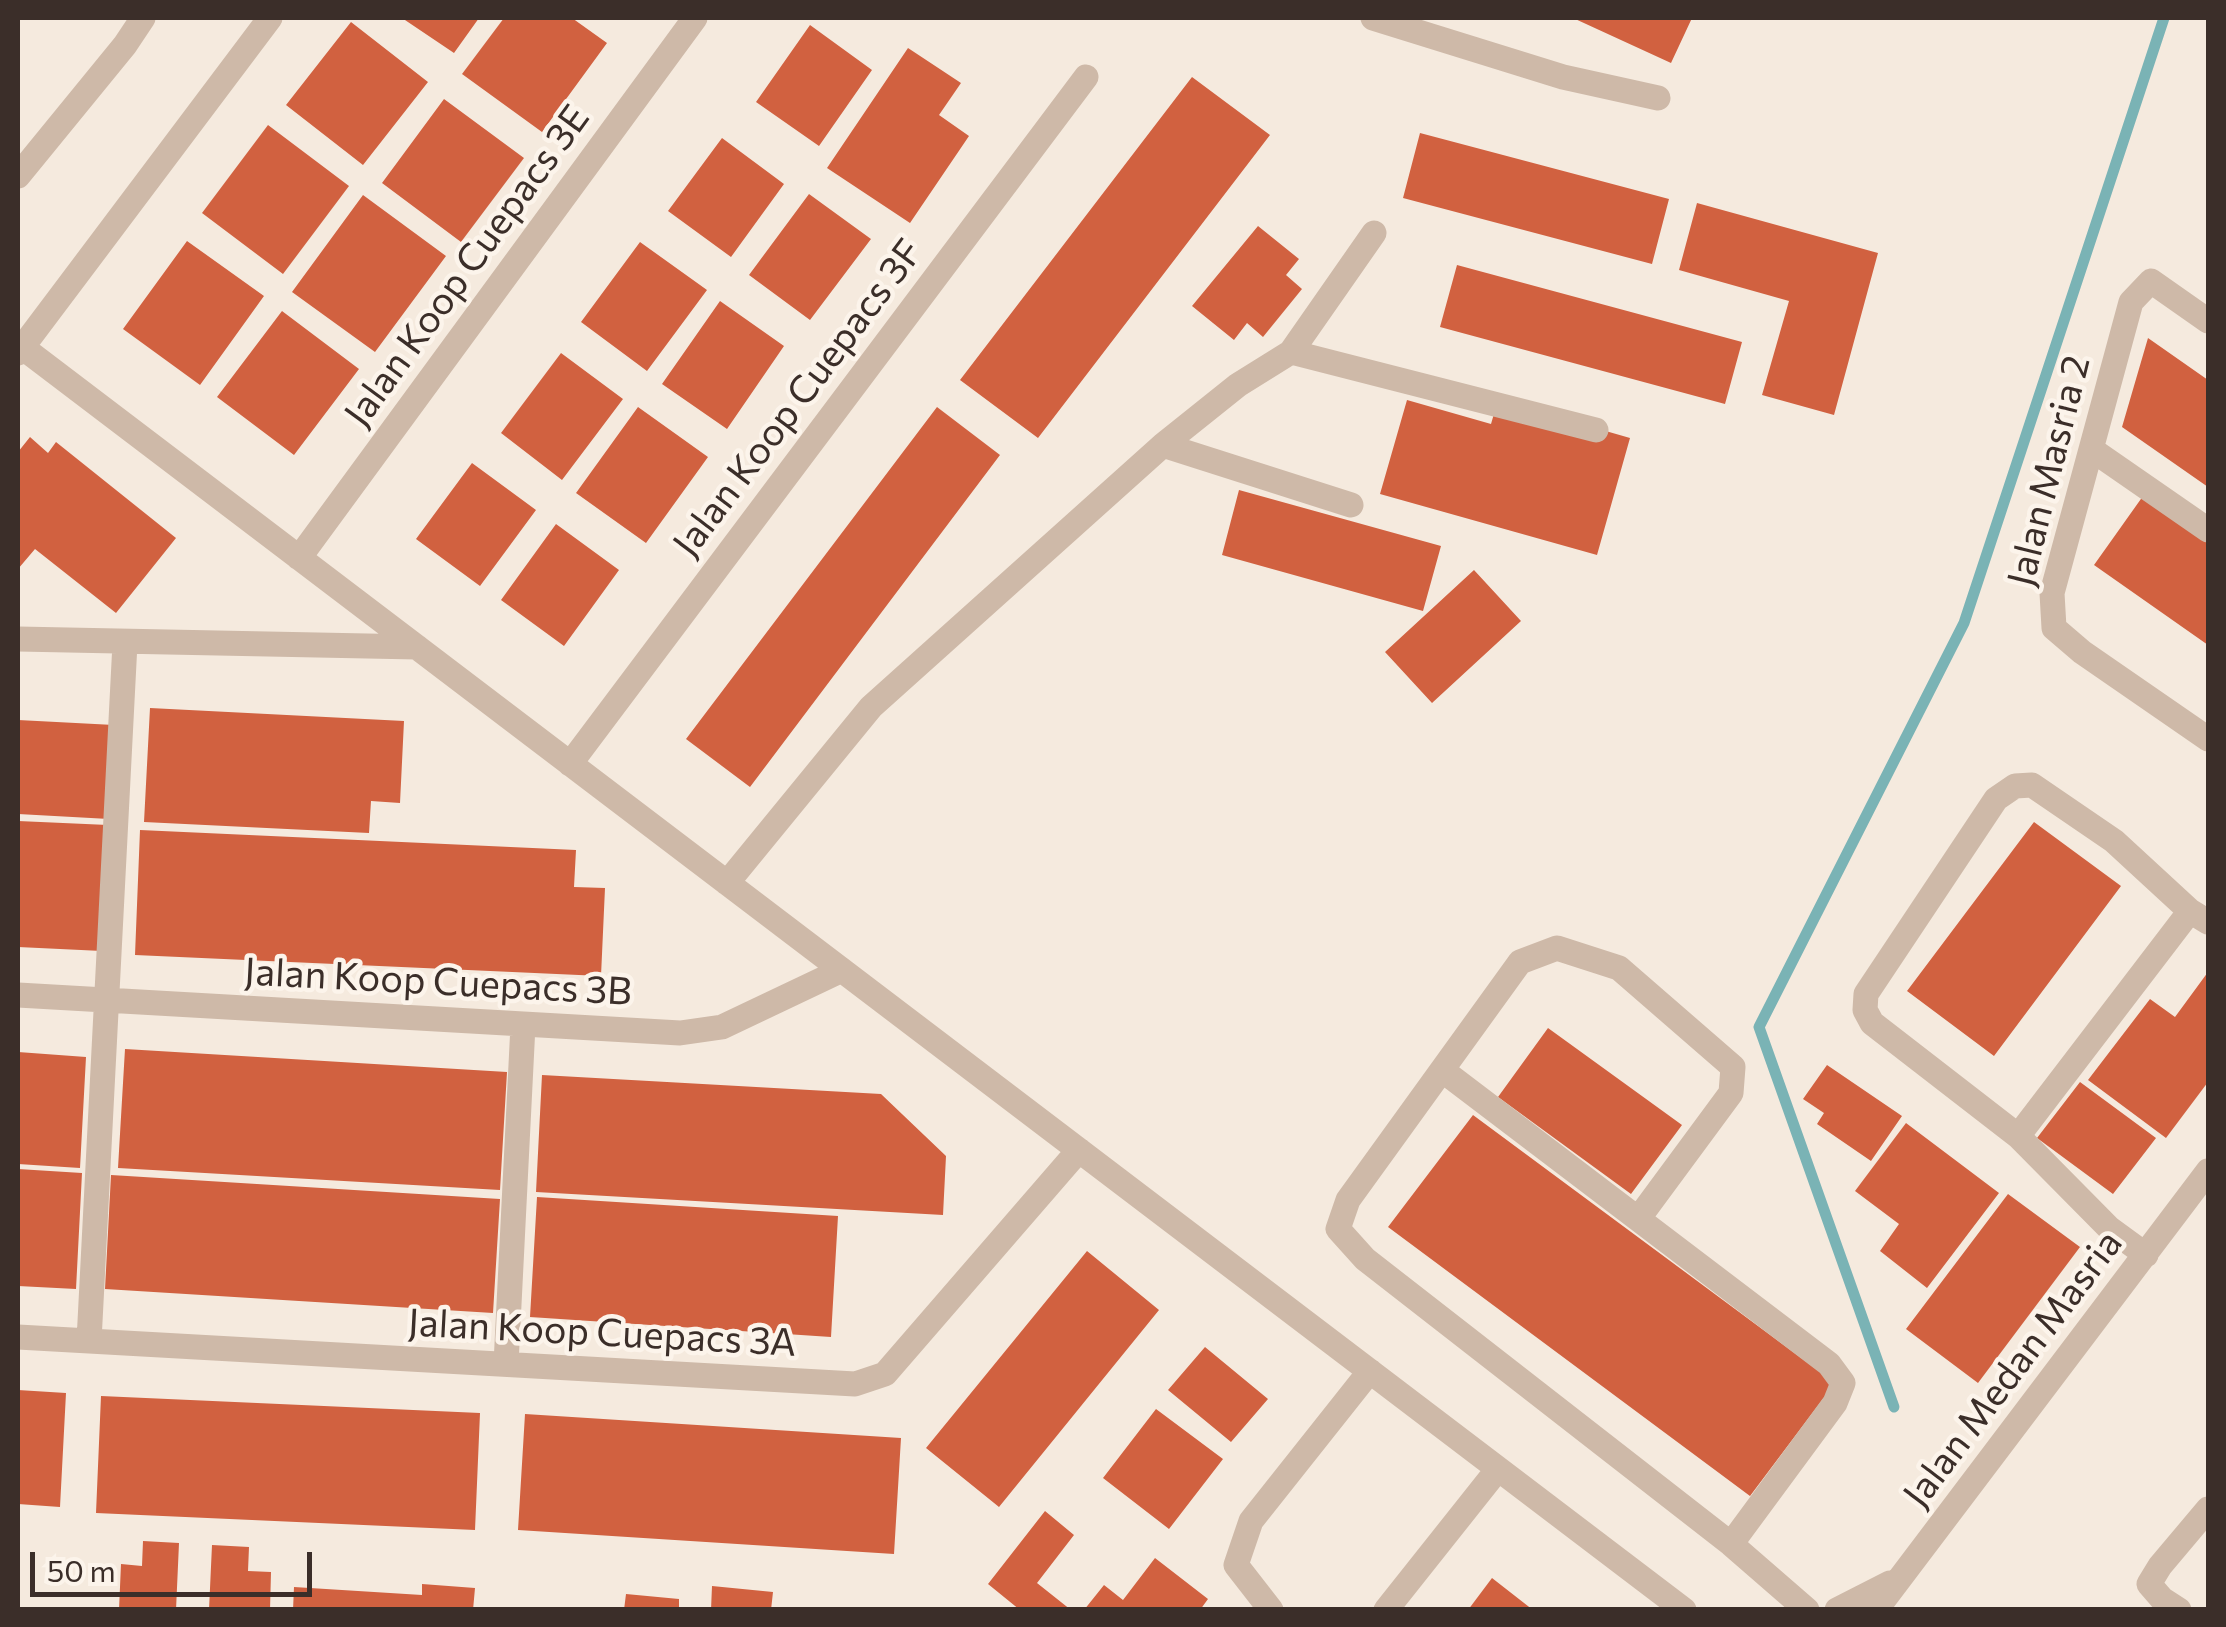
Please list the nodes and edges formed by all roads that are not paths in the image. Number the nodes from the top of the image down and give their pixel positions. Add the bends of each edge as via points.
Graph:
1 (143, 18) edge
2 (270, 18) edge
3 (695, 18) edge
4 (1373, 18) edge
5 (1086, 78) dead end
6 (1658, 98) dead end
7 (18, 176) edge
8 (1374, 232) dead end
9 (2208, 322) edge
10 (19, 348) edge
11 (1291, 352) junction
12 (1596, 430) dead end
13 (1163, 446) junction
14 (2091, 449) junction
15 (1351, 504) dead end
16 (2208, 530) edge
17 (300, 558) junction
18 (18, 639) edge
19 (125, 643) junction
20 (416, 647) junction
21 (2208, 739) edge
22 (570, 764) junction
23 (727, 882) junction
24 (2199, 916) edge
25 (842, 970) junction
26 (18, 995) edge
27 (107, 1000) junction
28 (523, 1024) junction
29 (1442, 1070) junction
30 (2018, 1136) junction
31 (1079, 1150) junction
32 (2208, 1171) edge
33 (1638, 1219) junction
34 (2146, 1255) junction
35 (18, 1336) edge
36 (89, 1341) junction
37 (506, 1364) junction
38 (1370, 1371) junction
39 (1498, 1469) junction
40 (2208, 1509) edge
41 (1730, 1544) junction
42 (1906, 1572) junction
43 (1271, 1610) edge
44 (1386, 1610) edge
45 (1684, 1610) edge
46 (1806, 1610) edge
47 (1837, 1610) edge
48 (1876, 1610) edge
49 (2179, 1610) edge

1 - 7 street
2 - 10 street
3 - 17 street, Jalan Koop Cuepacs 3E
4 - 6 street via 1563,77
5 - 22 street, Jalan Koop Cuepacs 3F
8 - 11 street
9 - 14 street, Jalan Masria 2 via 2150,282 2131,302
10 - 17 street
11 - 12 street
11 - 13 street
13 - 15 street
13 - 23 street via 870,707
14 - 16 street
14 - 21 street, Jalan Masria 2 via 2052,594 2054,628
17 - 20 street
18 - 19 street
19 - 20 street
19 - 27 street
20 - 22 street
22 - 23 street
23 - 25 street
24 - 30 street
24 - 30 street via 2114,840 2032,785 1996,798 1866,994 1865,1010
25 - 28 street, Jalan Koop Cuepacs 3B via 722,1027 680,1033
25 - 31 street
26 - 27 street, Jalan Koop Cuepacs 3B
27 - 28 street, Jalan Koop Cuepacs 3B
27 - 36 street
28 - 37 street
29 - 33 street
29 - 33 street via 1520,962 1557,948 1619,968 1733,1068 1731,1093
29 - 41 street via 1348,1200 1338,1229 1365,1259
30 - 34 street via 2109,1228
31 - 37 street, Jalan Koop Cuepacs 3A via 886,1374 855,1384
31 - 38 street
32 - 34 street, Jalan Medan Masria
33 - 41 street via 1829,1364 1842,1383 1836,1403
34 - 42 street, Jalan Medan Masria
35 - 36 street, Jalan Koop Cuepacs 3A
36 - 37 street, Jalan Koop Cuepacs 3A
38 - 39 street
38 - 43 street via 1251,1521 1236,1566
39 - 44 street
39 - 45 street
40 - 49 street via 2150,1584
41 - 46 street
42 - 47 street
42 - 48 street, Jalan Medan Masria

